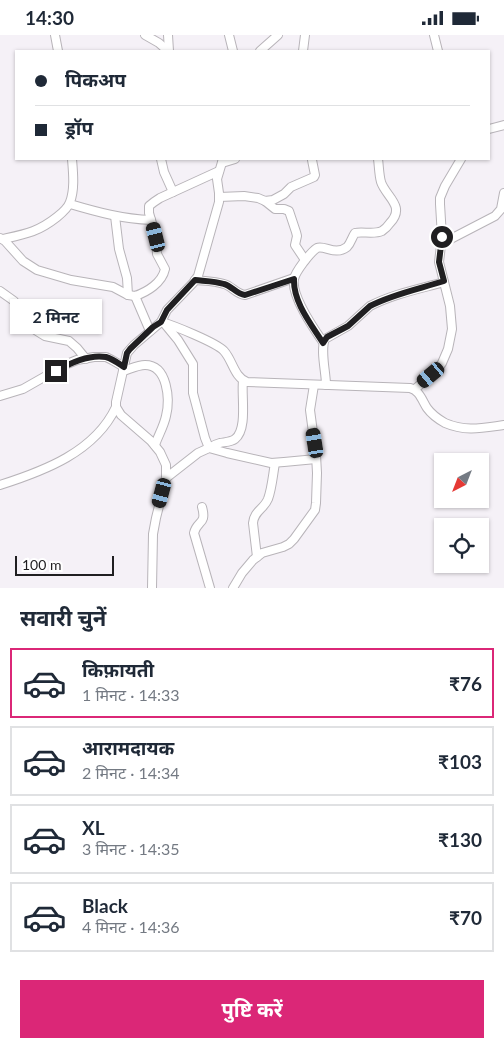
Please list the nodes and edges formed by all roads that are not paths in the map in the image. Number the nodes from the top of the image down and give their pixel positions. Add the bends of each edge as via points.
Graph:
1 (55, 35) edge
2 (145, 35) edge
3 (168, 35) edge
4 (229, 35) edge
5 (278, 35) edge
6 (305, 35) edge
7 (434, 35) edge
8 (58, 50) edge
9 (167, 50) edge
10 (168, 50) edge
11 (232, 50) edge
12 (261, 50) edge
13 (303, 50) edge
14 (438, 50) edge
15 (504, 125) edge
16 (490, 129) edge
17 (72, 160) edge
18 (161, 160) edge
19 (312, 160) dead end
20 (378, 160) edge
21 (460, 160) edge
22 (222, 161) edge
23 (219, 171) junction
24 (172, 192) junction
25 (504, 193) edge
26 (220, 197) junction
27 (265, 201) junction
28 (70, 203) junction
29 (115, 216) junction
30 (152, 220) junction
31 (1, 238) edge
32 (441, 244) junction
33 (306, 260) junction
34 (294, 279) junction
35 (195, 280) junction
36 (444, 281) junction
37 (0, 291) edge
38 (131, 295) junction
39 (162, 322) junction
40 (150, 331) junction
41 (323, 343) junction
42 (86, 359) junction
43 (123, 369) junction
44 (243, 381) junction
45 (314, 385) junction
46 (326, 385) junction
47 (414, 389) junction
48 (0, 396) edge
49 (116, 407) junction
50 (504, 425) edge
51 (155, 445) junction
52 (209, 448) junction
53 (316, 459) junction
54 (275, 463) junction
55 (166, 478) junction
56 (0, 485) edge
57 (202, 507) dead end
58 (256, 557) junction
59 (152, 588) edge
60 (210, 588) edge
61 (232, 588) edge

1 - 8 street
2 - 9 street
3 - 10 street
4 - 11 street
5 - 12 street
6 - 13 street
7 - 14 street
15 - 16 street
17 - 28 street
18 - 24 street
19 - 27 street via 314,177 291,187 278,198
20 - 33 street via 381,183 396,209 393,220 381,231 355,233 345,248 334,251 317,248
21 - 32 street via 440,198
22 - 23 street
23 - 24 street
23 - 26 street
24 - 30 street via 151,204 148,209
25 - 32 street via 496,216
26 - 27 street via 244,196
26 - 35 street
27 - 33 street via 275,209 289,211 297,236 295,245
28 - 29 street
28 - 31 street via 44,227
29 - 30 street
29 - 38 street via 119,249
30 - 38 street via 157,254 165,269 163,277 154,286
31 - 38 street via 23,261 37,270 113,287
32 - 36 street via 439,262
33 - 34 street
34 - 35 street via 245,295 221,283
34 - 41 street via 301,306
35 - 39 street via 167,310
36 - 41 street via 370,306
36 - 47 street via 452,320 448,349 437,370
37 - 42 street via 14,301 29,326 45,336 69,341
38 - 40 street
39 - 40 street
39 - 44 street via 221,348
39 - 52 street via 192,363 193,393
40 - 43 street via 127,353
41 - 46 street
42 - 43 street via 106,357
42 - 48 street via 66,364 23,389
43 - 49 street
43 - 51 street via 152,366 165,381 166,415
44 - 45 street
44 - 52 street via 242,427 238,436
45 - 46 street
45 - 53 street via 310,409
46 - 47 street
47 - 50 street via 434,417 456,427 472,429
49 - 51 street
49 - 56 street via 104,427 70,456 46,469
51 - 55 street via 166,465
52 - 54 street
52 - 55 street
53 - 54 street
53 - 58 street via 315,510 289,544
54 - 58 street via 268,499 254,518
55 - 59 street via 153,534
57 - 60 street via 204,519 194,533
58 - 61 street

